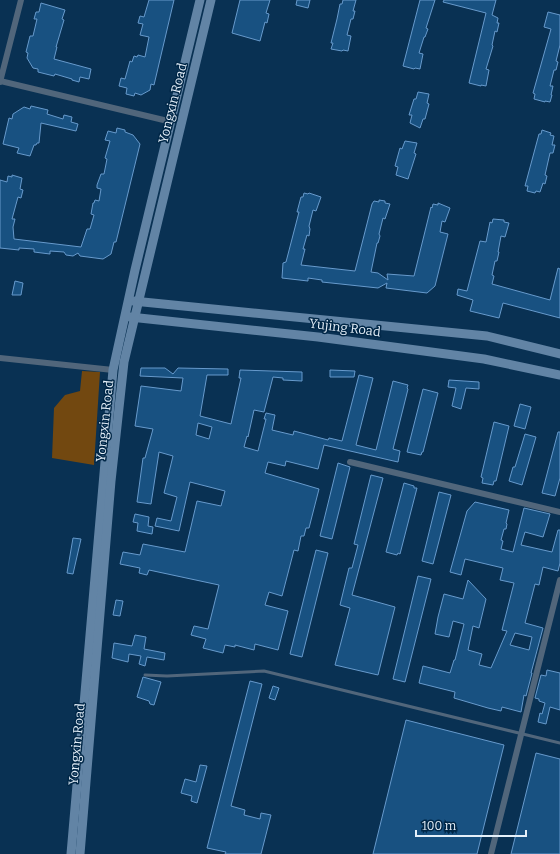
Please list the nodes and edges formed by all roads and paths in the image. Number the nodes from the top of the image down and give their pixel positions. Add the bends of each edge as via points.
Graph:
1 (20, 0) edge
2 (200, 0) edge
3 (211, 0) edge
4 (0, 81) edge
5 (172, 122) junction
6 (128, 300) junction
7 (138, 302) junction
8 (124, 317) junction
9 (134, 318) junction
10 (560, 354) edge
11 (0, 358) edge
12 (113, 370) junction
13 (560, 376) edge
14 (350, 462) dead end
15 (560, 512) edge
16 (560, 580) edge
17 (145, 675) dead end
18 (522, 733) junction
19 (560, 743) edge
20 (71, 854) edge
21 (80, 854) edge
22 (491, 854) edge

1 - 4 street
2 - 5 street, Yongxin Road
3 - 7 street, Yongxin Road
4 - 5 street
5 - 6 street, Yongxin Road
6 - 7 street, Yujing Road
6 - 8 street, Yongxin Road
7 - 9 street, Yongxin Road
7 - 10 street, Yujing Road via 486,336
8 - 9 street, Yujing Road
8 - 12 street, Yongxin Road
9 - 13 street, Yujing Road via 318,337 484,359
9 - 21 street, Yongxin Road via 124,362 111,481
11 - 12 street
12 - 20 street, Yongxin Road
14 - 15 street
16 - 18 street
17 - 18 lane via 264,671
18 - 19 lane
18 - 22 street

